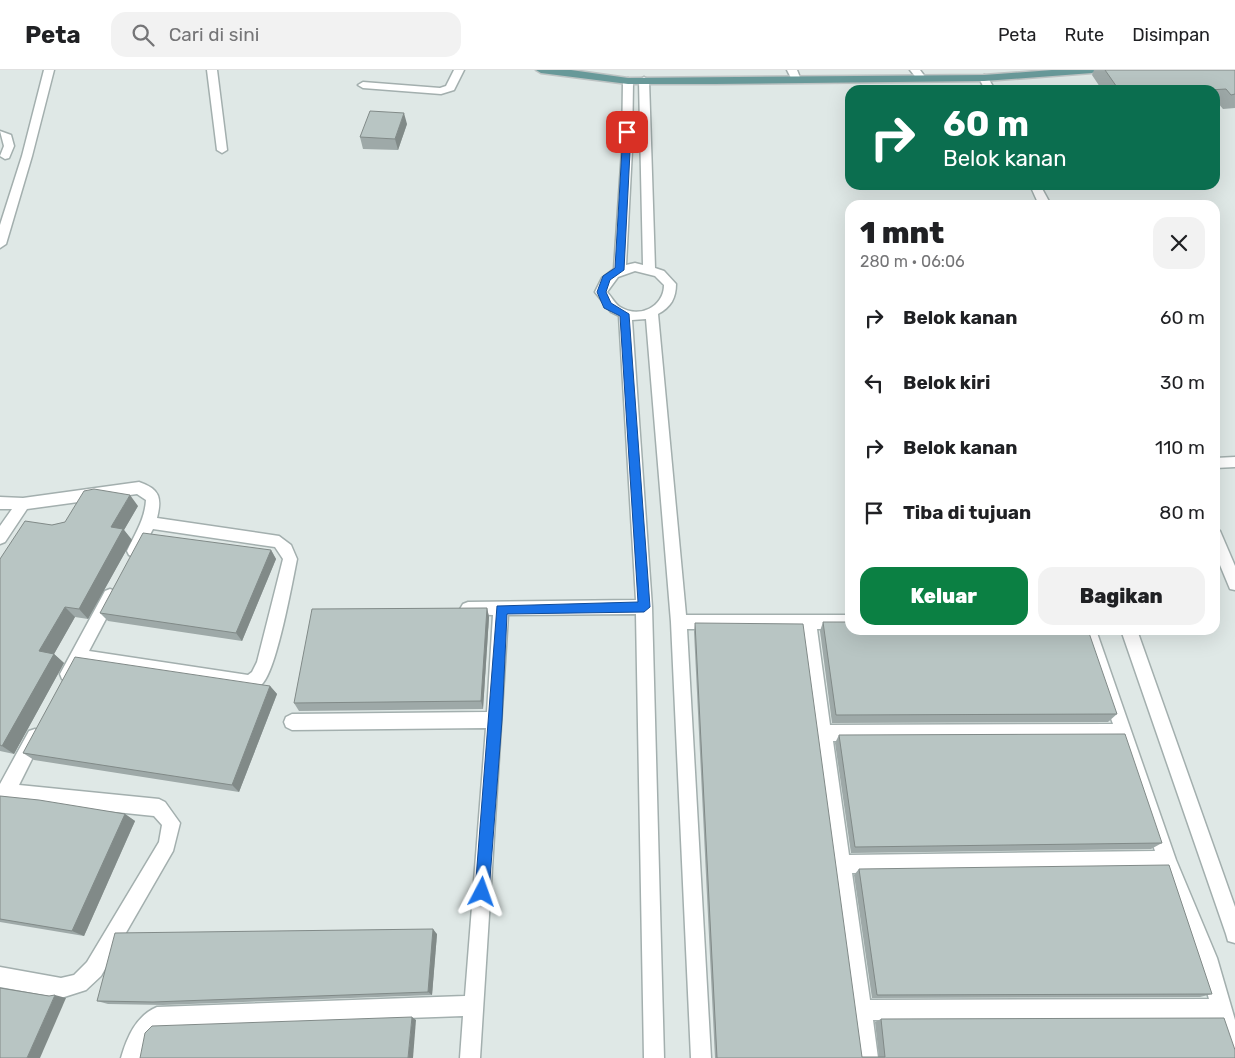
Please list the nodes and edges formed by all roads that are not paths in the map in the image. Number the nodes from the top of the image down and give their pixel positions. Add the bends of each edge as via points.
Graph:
1 (46, 70) edge
2 (212, 70) edge
3 (459, 70) edge
4 (541, 70) edge
5 (792, 70) edge
6 (1092, 70) edge
7 (918, 74) edge
8 (990, 75) edge
9 (644, 80) junction
10 (796, 80) junction
11 (628, 81) junction
12 (363, 84) dead end
13 (0, 134) edge
14 (222, 150) dead end
15 (26, 156) junction
16 (3, 157) edge
17 (4, 221) edge
18 (0, 244) edge
19 (649, 269) junction
20 (620, 270) junction
21 (624, 314) junction
22 (652, 314) junction
23 (1235, 462) edge
24 (1220, 463) edge
25 (0, 503) edge
26 (23, 504) junction
27 (150, 523) junction
28 (0, 538) edge
29 (1220, 547) edge
30 (127, 564) edge
31 (118, 581) edge
32 (1235, 584) edge
33 (644, 607) junction
34 (452, 609) edge
35 (501, 609) junction
36 (679, 622) junction
37 (845, 622) edge
38 (808, 623) junction
39 (1089, 635) edge
40 (1130, 635) edge
41 (77, 656) junction
42 (59, 690) edge
43 (495, 720) junction
44 (292, 722) dead end
45 (42, 725) edge
46 (1124, 732) junction
47 (822, 733) junction
48 (3, 793) edge
49 (1167, 860) junction
50 (843, 864) junction
51 (1235, 934) edge
52 (0, 976) edge
53 (472, 1006) junction
54 (1221, 1009) junction
55 (862, 1010) junction
56 (1235, 1054) edge
57 (132, 1058) edge
58 (470, 1058) edge
59 (654, 1058) edge
60 (701, 1058) edge
61 (868, 1058) edge

1 - 15 street
2 - 14 street
3 - 12 street via 450,88 441,91
4 - 11 main road
5 - 10 street
6 - 8 main road
7 - 8 main road
7 - 10 main road
9 - 10 main road
9 - 11 main road
9 - 19 street
11 - 20 street
13 - 16 street via 9,141
15 - 16 street
15 - 17 street
17 - 18 street
19 - 20 street
19 - 22 street via 662,275 671,285 672,296 665,306
20 - 21 street via 607,278 601,292 608,305
21 - 22 street
21 - 33 street
22 - 36 street
23 - 24 street
25 - 26 street
26 - 27 street via 139,488 153,497
26 - 28 street
27 - 30 street
27 - 41 street via 279,542 286,549 290,559 265,662 258,677 250,683
29 - 32 street
31 - 41 street
33 - 35 street
33 - 59 street
34 - 35 street
35 - 43 street
36 - 38 street
36 - 60 street
37 - 38 street
38 - 47 street
39 - 46 street
40 - 51 street
41 - 42 street
43 - 44 street
43 - 53 street
45 - 48 street
46 - 47 street
46 - 49 street
47 - 50 street
48 - 52 street via 159,808 171,823 167,845 94,969 79,983 61,988
49 - 50 street
49 - 54 street via 1207,958
50 - 55 street
53 - 57 street via 157,1017 136,1039
53 - 58 street
54 - 55 street
54 - 56 street
55 - 61 street

